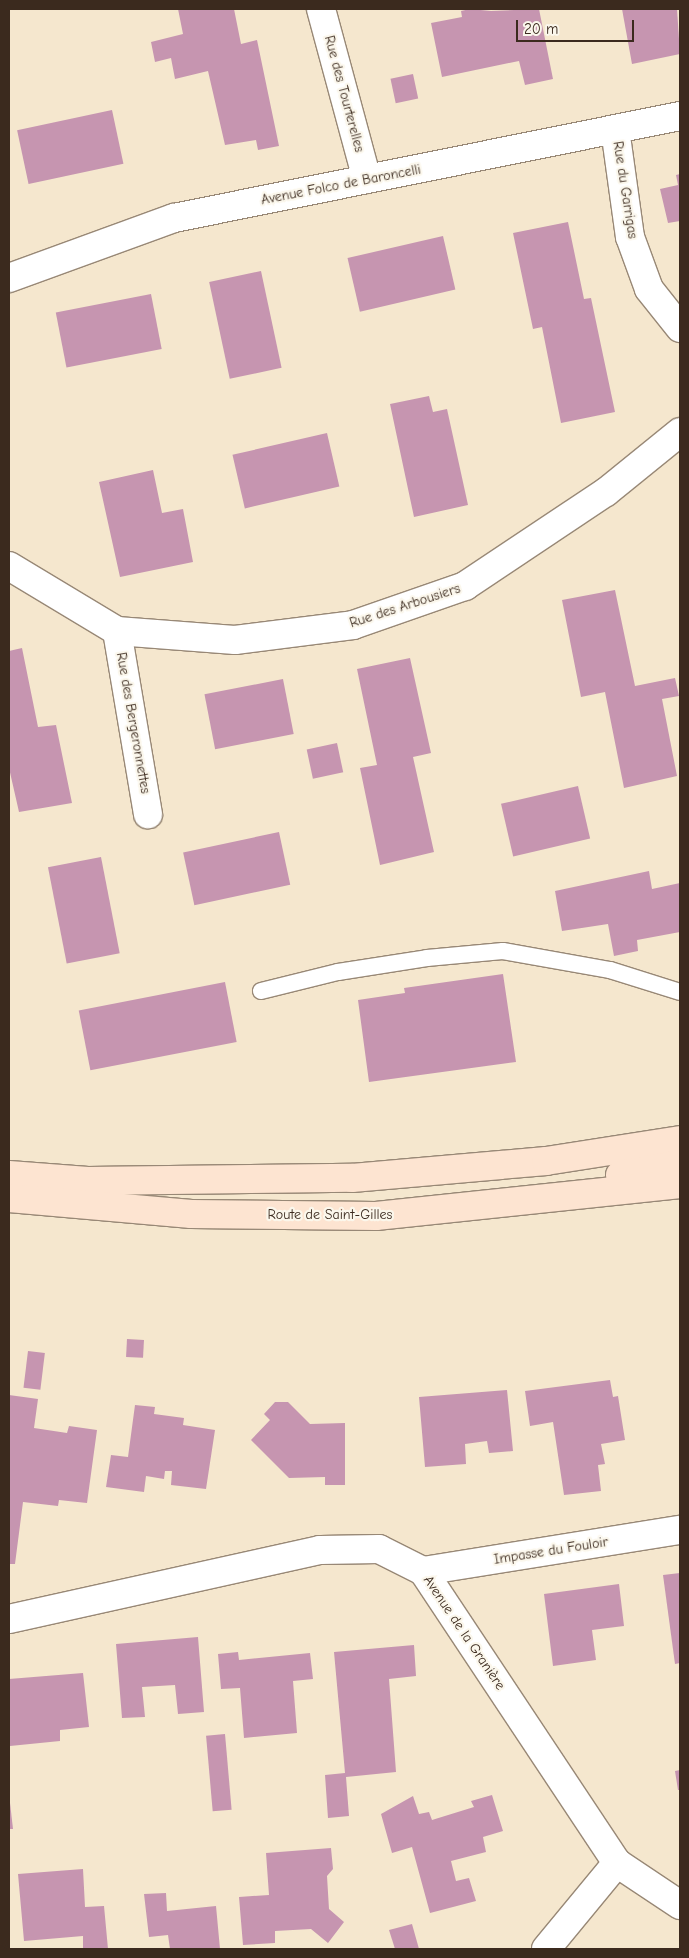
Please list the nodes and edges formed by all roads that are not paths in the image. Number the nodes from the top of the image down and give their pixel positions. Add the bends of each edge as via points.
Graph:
1 (320, 9) edge
2 (680, 116) edge
3 (616, 129) junction
4 (367, 179) junction
5 (9, 278) edge
6 (680, 328) edge
7 (680, 432) edge
8 (9, 566) edge
9 (117, 631) junction
10 (148, 814) dead end
11 (260, 991) dead end
12 (680, 992) edge
13 (680, 1140) edge
14 (680, 1164) edge
15 (9, 1175) edge
16 (680, 1184) edge
17 (574, 1196) junction
18 (9, 1198) edge
19 (680, 1530) edge
20 (423, 1571) junction
21 (9, 1620) edge
22 (617, 1862) junction
23 (680, 1904) edge
24 (546, 1949) edge

1 - 4 street, Rue des Tourterelles
2 - 3 street, Avenue Folco de Baroncelli
3 - 4 street, Avenue Folco de Baroncelli
3 - 6 street, Rue du Garrigas via 630,237 648,289
4 - 5 street, Avenue Folco de Baroncelli via 174,218
7 - 9 street, Rue des Arbousiers via 606,492 465,586 352,625 235,640
8 - 9 street, Rue des Arbousiers
9 - 10 street, Rue des Bergeronnettes
11 - 12 lane via 368,967 503,951 610,970
13 - 15 main road via 546,1160 352,1178 88,1181
14 - 17 main road via 603,1178
16 - 17 main road, Route de Saint-Gilles
17 - 18 main road, Route de Saint-Gilles via 376,1216 191,1214
19 - 20 street, Impasse du Fouloir
20 - 21 street, Avenue de la Granière via 379,1549 320,1550
20 - 22 street, Avenue de la Granière
22 - 23 street, Avenue de la Granière
22 - 24 street

